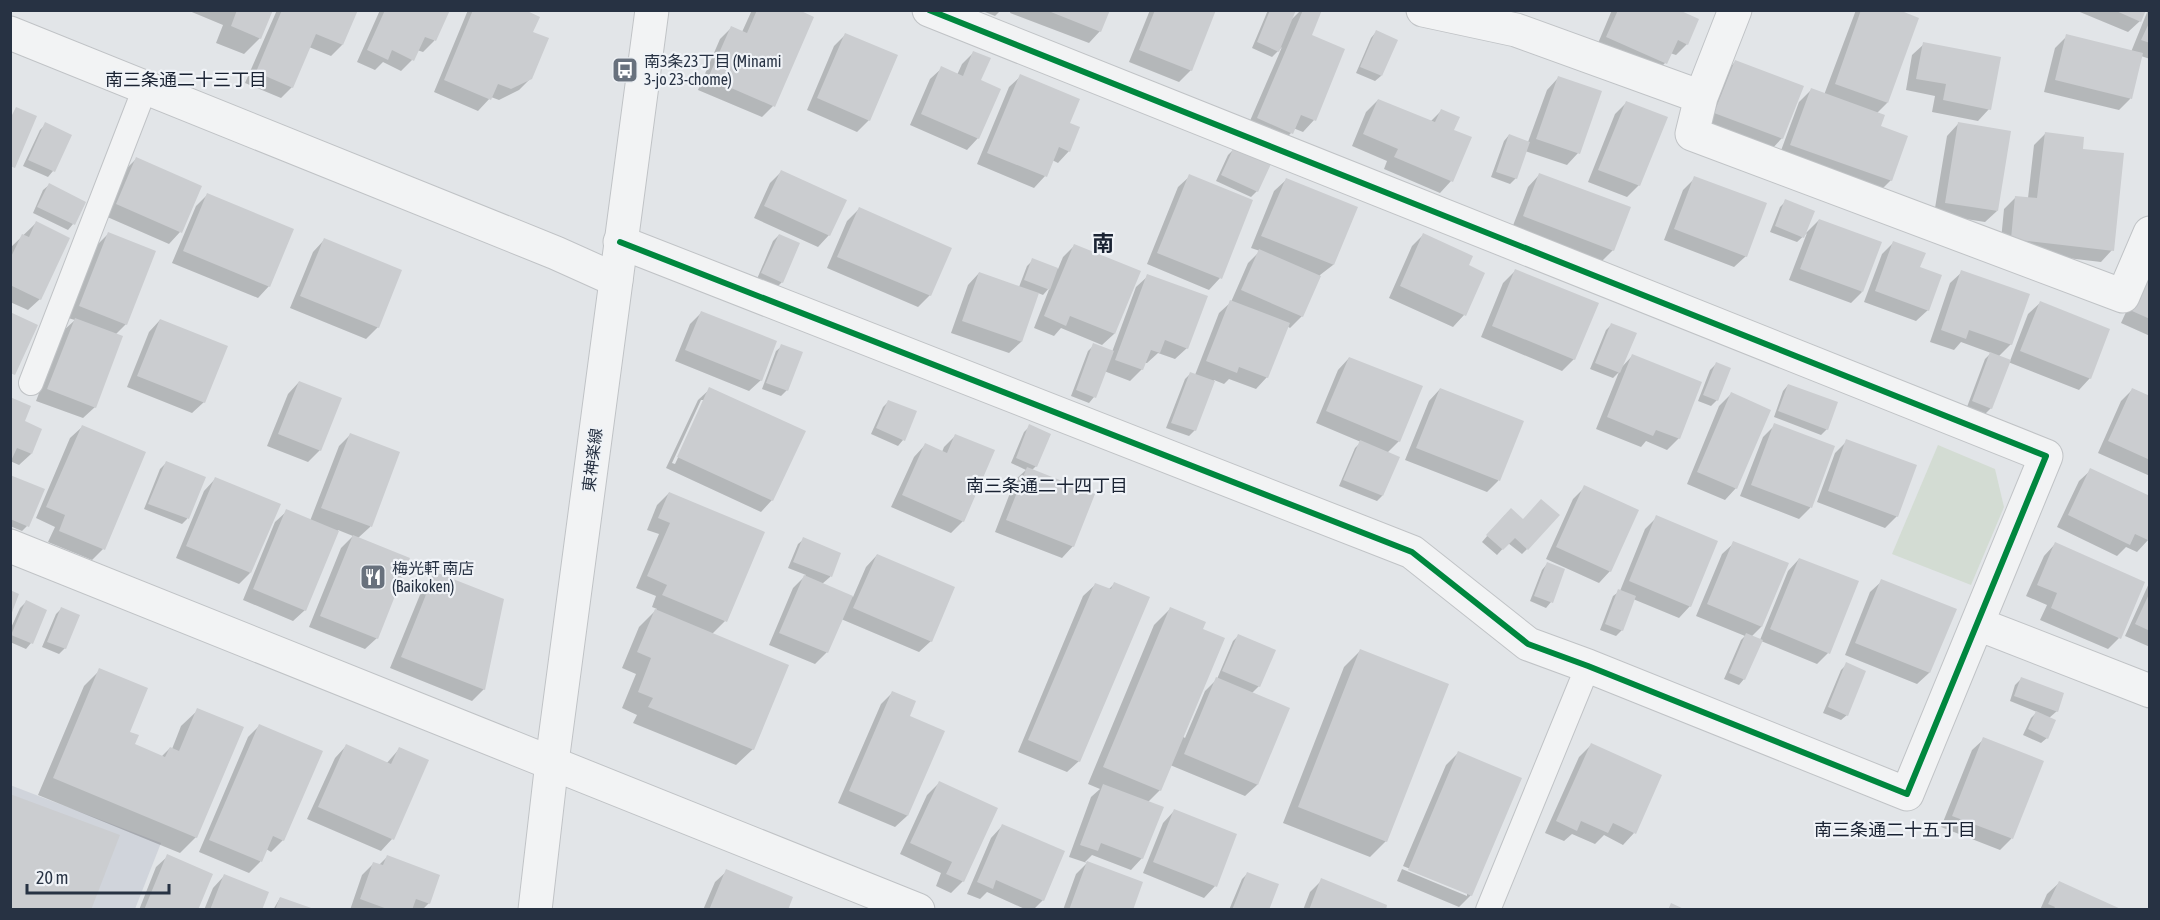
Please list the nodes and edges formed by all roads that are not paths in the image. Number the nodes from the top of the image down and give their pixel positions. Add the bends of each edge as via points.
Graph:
1 (652, 10) edge
2 (929, 10) edge
3 (1423, 10) edge
4 (1735, 10) edge
5 (10, 33) edge
6 (146, 87) junction
7 (1701, 97) junction
8 (2150, 233) edge
9 (620, 242) junction
10 (616, 280) junction
11 (31, 383) dead end
12 (10, 546) edge
13 (1978, 624) junction
14 (1588, 666) junction
15 (2150, 691) edge
16 (552, 762) junction
17 (535, 909) edge
18 (918, 909) edge
19 (1488, 909) edge

1 - 9 street, 東神楽線
2 - 13 street via 2046,456
3 - 7 street via 1516,30
4 - 7 street
5 - 6 street
6 - 10 street
6 - 11 lane
7 - 8 street via 1692,134 2123,296
9 - 10 street, 東神楽線
9 - 14 street via 1412,552 1528,644
10 - 16 street, 東神楽線
12 - 16 street
13 - 14 street via 1907,794
13 - 15 street
14 - 19 lane
16 - 17 street, 東神楽線
16 - 18 street

